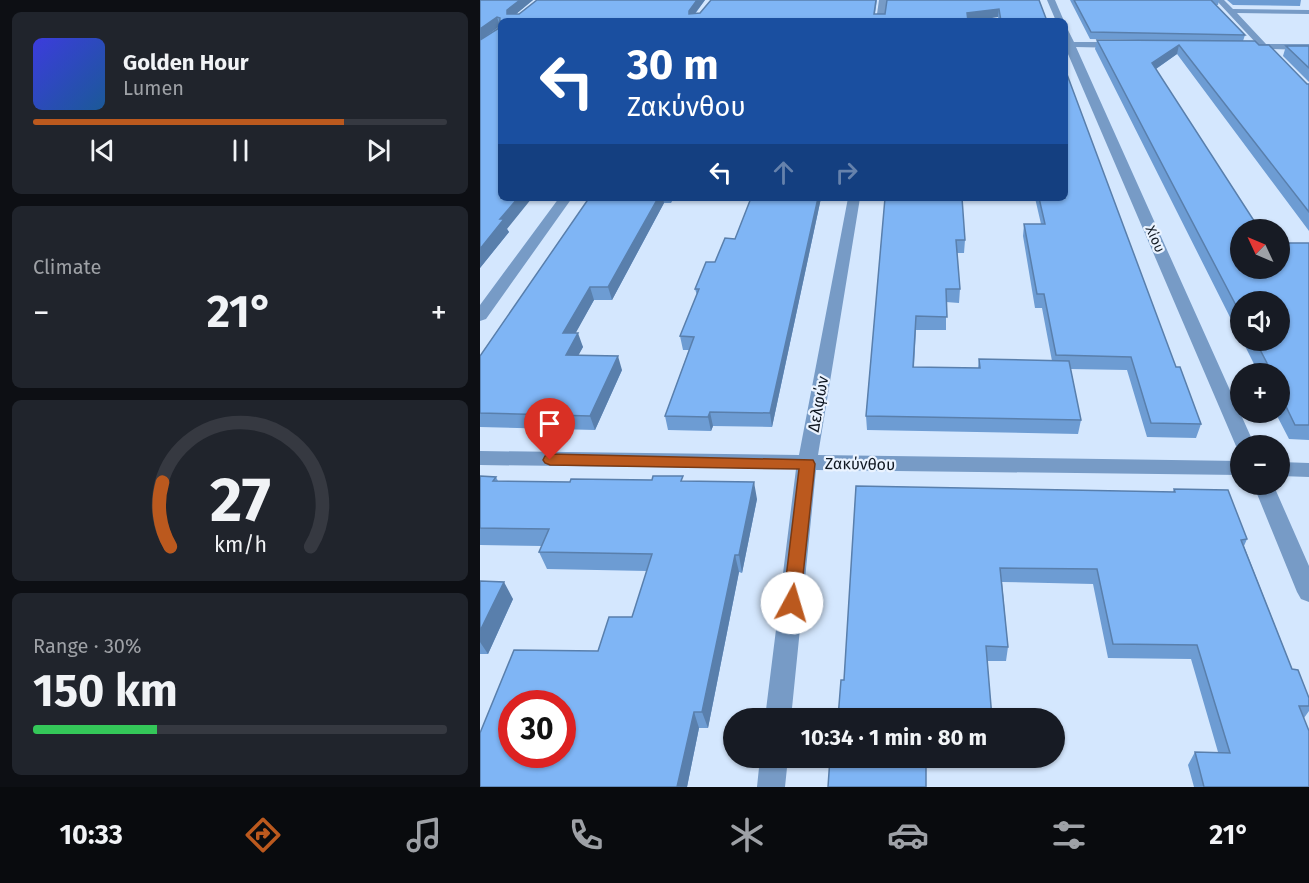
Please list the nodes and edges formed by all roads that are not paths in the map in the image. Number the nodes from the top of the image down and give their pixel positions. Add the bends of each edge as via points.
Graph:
1 (883, 0) edge
2 (1051, 0) edge
3 (1220, 0) edge
4 (1231, 11) junction
5 (1309, 12) edge
6 (880, 18) edge
7 (1059, 18) edge
8 (1068, 40) edge
9 (1068, 42) edge
10 (1127, 45) edge
11 (1241, 46) edge
12 (1309, 46) edge
13 (1268, 50) junction
14 (564, 201) edge
15 (853, 201) edge
16 (480, 316) edge
17 (1241, 435) edge
18 (480, 458) edge
19 (807, 464) junction
20 (1230, 468) edge
21 (1290, 469) edge
22 (1309, 470) edge
23 (1268, 495) edge
24 (1309, 592) edge
25 (779, 708) edge
26 (773, 768) edge
27 (771, 787) edge

1 - 6 street
2 - 7 street
3 - 4 street
4 - 5 street
4 - 13 street
8 - 10 street
9 - 17 street, Χίου
11 - 13 street
12 - 13 street
14 - 16 street
15 - 19 street, Δελφών
18 - 19 street, Ζακύνθου
19 - 20 street, Ζακύνθου
19 - 25 street, Δελφών
21 - 22 street
23 - 24 street
26 - 27 street

